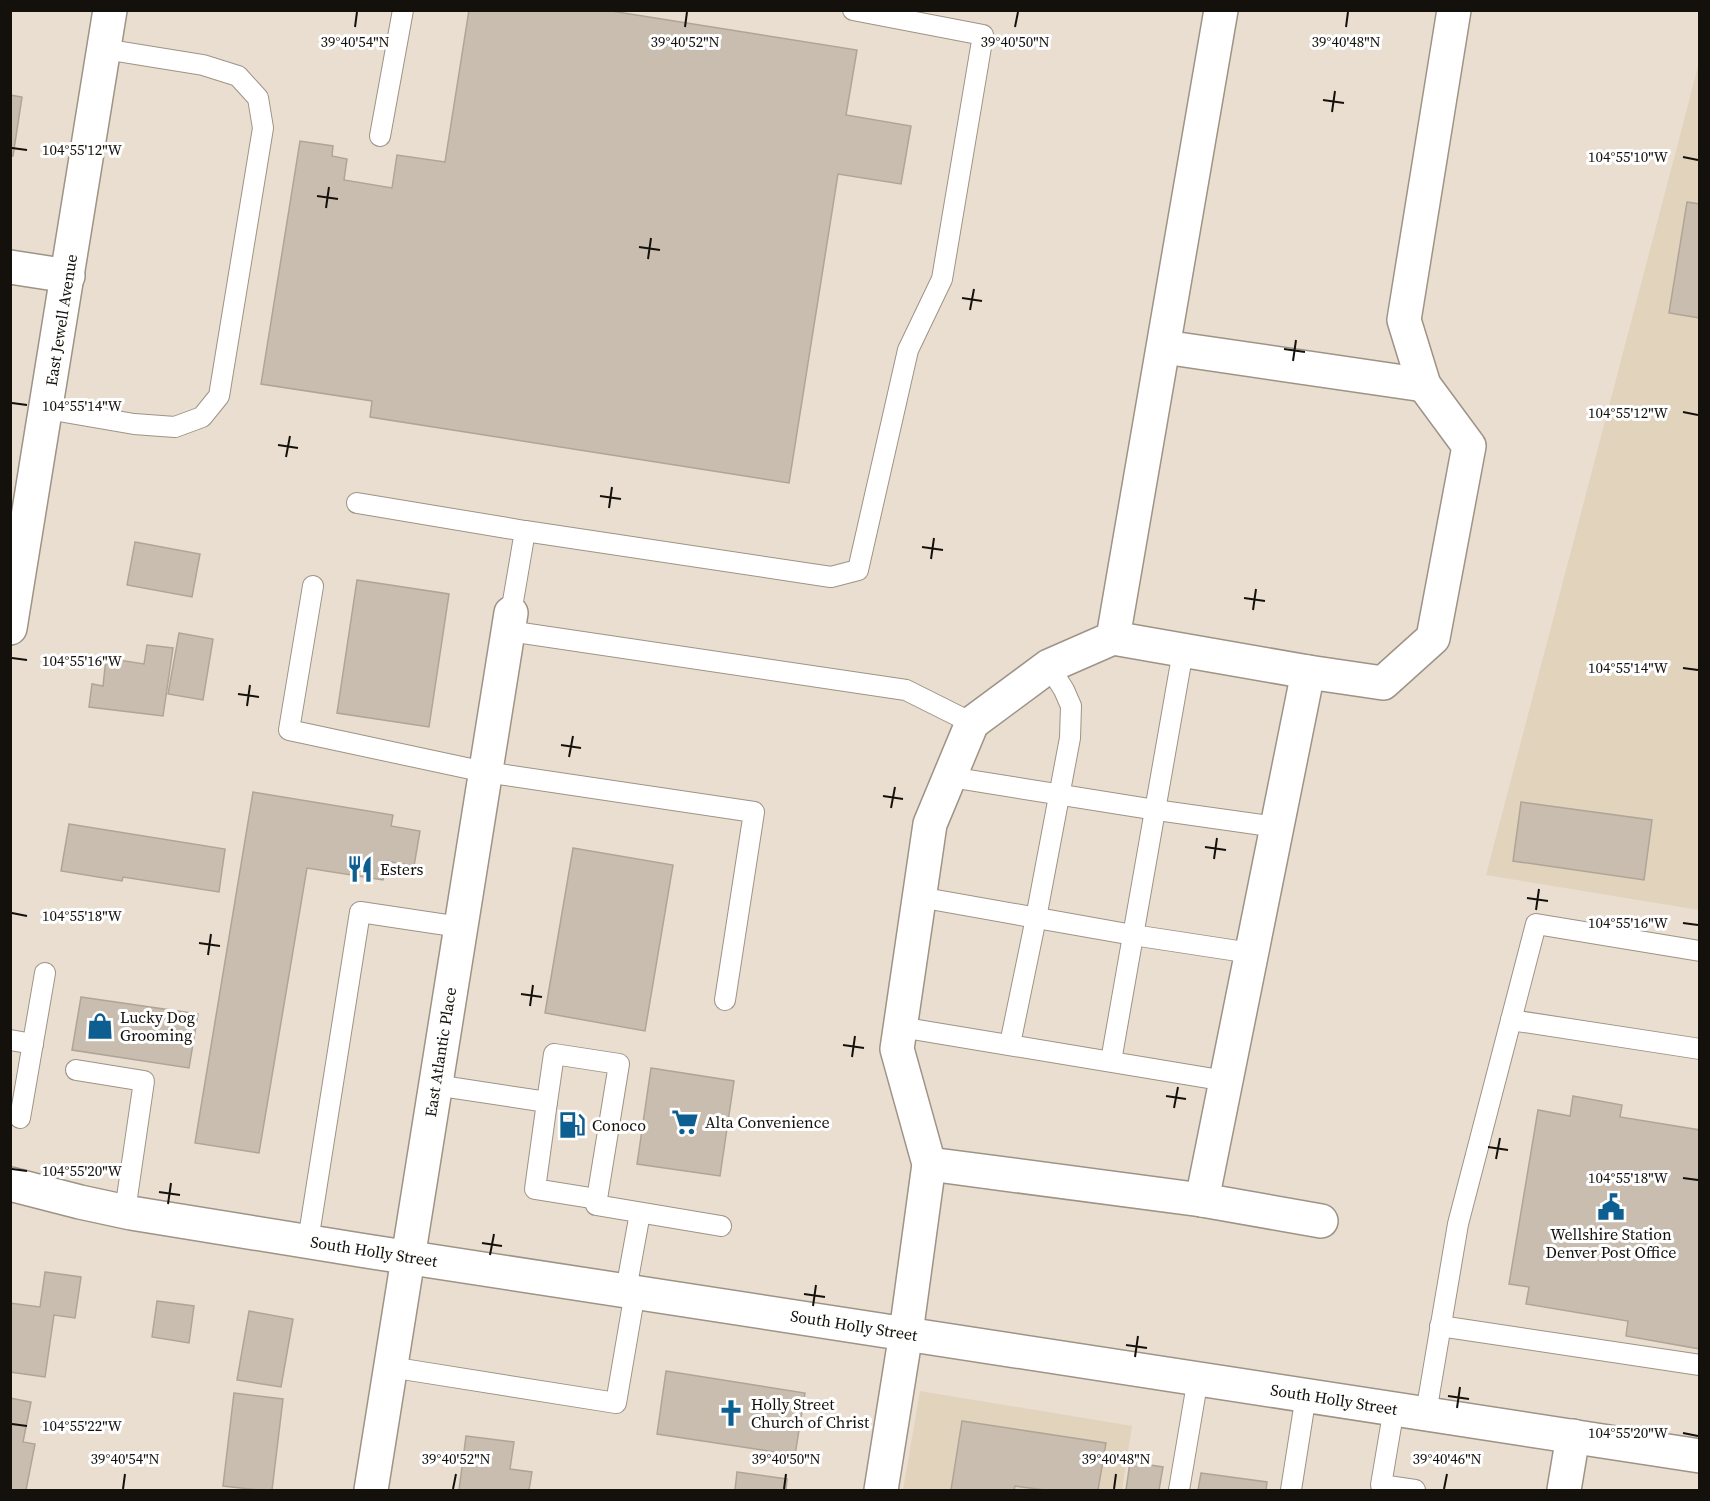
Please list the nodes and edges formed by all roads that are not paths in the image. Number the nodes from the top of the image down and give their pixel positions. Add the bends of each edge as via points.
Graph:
1 (110, 10) edge
2 (403, 10) edge
3 (853, 10) edge
4 (1221, 10) edge
5 (1454, 10) edge
6 (104, 49) junction
7 (381, 136) dead end
8 (10, 267) edge
9 (68, 276) junction
10 (1164, 347) junction
11 (1424, 385) junction
12 (47, 409) junction
13 (357, 503) dead end
14 (525, 531) junction
15 (313, 586) dead end
16 (509, 622) junction
17 (10, 628) edge
18 (1113, 638) junction
19 (1183, 651) junction
20 (1049, 666) junction
21 (1308, 672) junction
22 (972, 723) junction
23 (485, 772) junction
24 (950, 777) junction
25 (1059, 794) junction
26 (1155, 810) junction
27 (1276, 827) junction
28 (919, 897) junction
29 (1036, 918) junction
30 (460, 927) junction
31 (1133, 935) junction
32 (1700, 951) edge
33 (1251, 953) junction
34 (45, 973) dead end
35 (725, 1000) dead end
36 (1511, 1020) junction
37 (900, 1027) junction
38 (10, 1040) edge
39 (33, 1044) junction
40 (1010, 1044) junction
41 (1700, 1049) edge
42 (1112, 1061) junction
43 (76, 1070) dead end
44 (1226, 1081) junction
45 (435, 1085) junction
46 (547, 1102) junction
47 (20, 1118) dead end
48 (929, 1164) junction
49 (10, 1184) edge
50 (597, 1199) junction
51 (1202, 1200) junction
52 (125, 1211) junction
53 (640, 1213) junction
54 (1321, 1221) dead end
55 (721, 1226) dead end
56 (308, 1241) junction
57 (407, 1257) junction
58 (630, 1291) junction
59 (1440, 1326) junction
60 (906, 1332) junction
61 (1700, 1365) edge
62 (390, 1367) junction
63 (1198, 1378) junction
64 (1306, 1395) junction
65 (1394, 1408) junction
66 (1426, 1413) junction
67 (1573, 1436) junction
68 (1700, 1456) edge
69 (371, 1491) edge
70 (881, 1491) edge
71 (1179, 1491) edge
72 (1291, 1491) edge
73 (1415, 1491) edge
74 (1564, 1491) edge

1 - 6 street, East Jewell Avenue
2 - 7 lane
3 - 14 lane via 983,35 942,279 908,350 858,570 831,577
4 - 10 street
5 - 11 street via 1404,320
6 - 9 street, East Jewell Avenue
6 - 12 lane via 203,64 238,76 258,98 263,128 219,396 202,417 175,427
8 - 9 street
9 - 12 street, East Jewell Avenue
10 - 11 street
10 - 18 street
11 - 21 street via 1469,446 1433,638 1383,683
12 - 17 street, East Jewell Avenue
13 - 14 lane
14 - 16 lane
15 - 23 lane via 289,730
16 - 22 lane via 906,690
16 - 23 street, East Atlantic Place
18 - 19 street
18 - 20 street
19 - 21 street
19 - 26 lane
20 - 22 street
20 - 25 lane via 1071,706 1070,738
21 - 27 street
22 - 24 street
23 - 30 street, East Atlantic Place
23 - 35 lane via 754,812
24 - 25 lane
24 - 28 street via 930,824
25 - 26 lane
25 - 29 lane
26 - 27 lane
26 - 31 lane
27 - 33 street
28 - 29 lane
28 - 37 street
29 - 31 lane
29 - 40 lane
30 - 45 street, East Atlantic Place
30 - 56 lane via 360,912
31 - 33 lane
31 - 42 lane
32 - 36 lane via 1536,924
33 - 44 street
34 - 39 lane
36 - 41 lane
36 - 59 lane via 1458,1224
37 - 40 lane
37 - 48 street via 897,1048
38 - 39 lane
39 - 47 lane
40 - 42 lane
42 - 44 lane
43 - 52 lane via 144,1081
44 - 51 street
45 - 46 lane
45 - 57 street, East Atlantic Place
46 - 50 lane via 535,1189
46 - 50 lane via 554,1054 619,1064
48 - 51 street
48 - 60 street
49 - 52 street, South Holly Street
50 - 53 lane via 596,1205
51 - 54 street
52 - 56 street, South Holly Street
53 - 55 lane
53 - 58 lane
56 - 57 street, South Holly Street
57 - 58 street, South Holly Street
57 - 62 street, East Atlantic Place
58 - 60 street, South Holly Street
58 - 62 lane via 616,1403
59 - 61 lane
59 - 66 lane
60 - 63 street, South Holly Street
60 - 70 street
62 - 69 street, East Atlantic Place
63 - 64 street, South Holly Street
63 - 71 lane
64 - 65 street, South Holly Street
64 - 72 lane
65 - 66 street, South Holly Street
65 - 73 lane via 1381,1485
66 - 67 street, South Holly Street
67 - 68 street, South Holly Street
67 - 74 street

